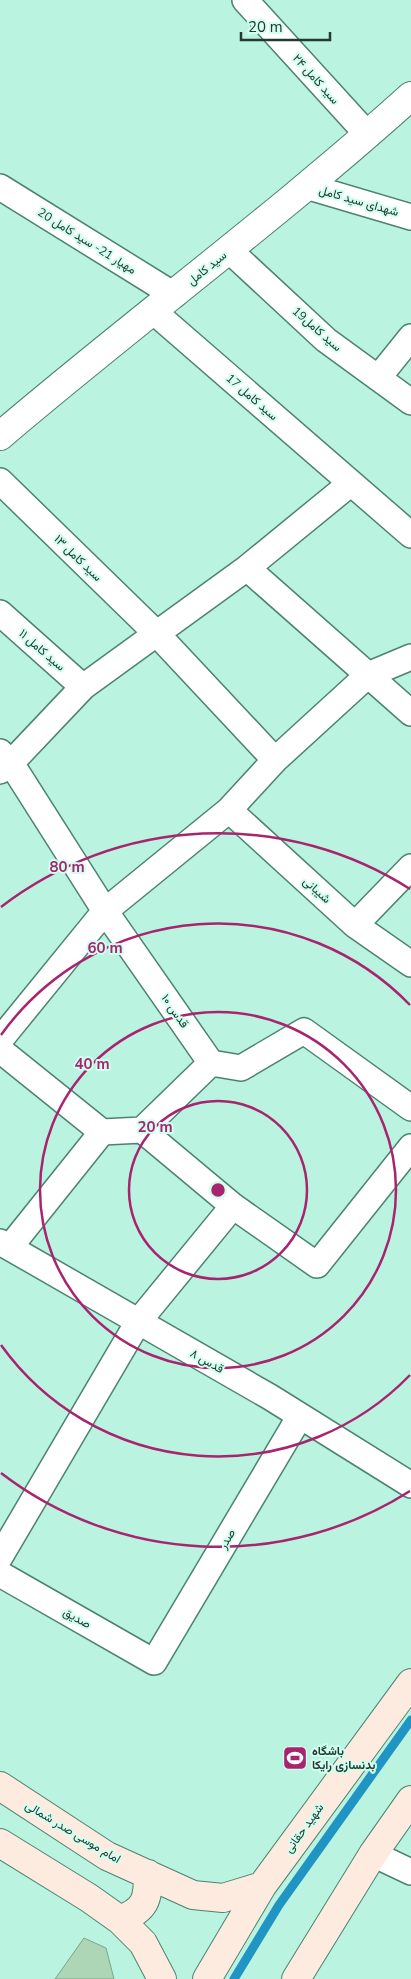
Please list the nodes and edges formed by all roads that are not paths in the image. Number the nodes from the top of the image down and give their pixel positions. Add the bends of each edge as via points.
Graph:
1 (245, 0) edge
2 (411, 98) edge
3 (368, 136) junction
4 (306, 186) junction
5 (0, 187) edge
6 (411, 217) edge
7 (229, 250) junction
8 (174, 295) junction
9 (153, 312) junction
10 (411, 337) edge
11 (378, 378) junction
12 (411, 402) edge
13 (0, 436) edge
14 (0, 481) edge
15 (351, 483) junction
16 (411, 535) edge
17 (247, 568) junction
18 (0, 613) edge
19 (157, 634) junction
20 (411, 657) edge
21 (368, 674) junction
22 (83, 687) junction
23 (411, 713) edge
24 (275, 760) junction
25 (4, 762) edge
26 (229, 810) junction
27 (411, 867) edge
28 (105, 911) junction
29 (355, 924) junction
30 (411, 964) edge
31 (0, 1040) edge
32 (0, 1050) edge
33 (211, 1062) junction
34 (411, 1108) edge
35 (142, 1130) junction
36 (102, 1132) junction
37 (411, 1147) edge
38 (232, 1206) junction
39 (5, 1244) edge
40 (138, 1322) junction
41 (300, 1416) junction
42 (411, 1485) edge
43 (0, 1557) edge
44 (0, 1574) edge
45 (154, 1662) joint
46 (411, 1683) edge
47 (0, 1786) edge
48 (411, 1800) edge
49 (0, 1843) edge
50 (373, 1854) junction
51 (411, 1872) edge
52 (148, 1874) junction
53 (262, 1886) junction
54 (120, 1920) junction
55 (162, 1979) edge
56 (207, 1979) edge
57 (296, 1979) edge

1 - 3 street, سید کامل ۲۴
2 - 3 street, سید کامل
3 - 4 street, سید کامل
4 - 6 street, شهدای سید کامل
4 - 7 street, سید کامل
5 - 8 street, مهیار 21- سید کامل 20
7 - 8 street, سید کامل
7 - 11 street, سید کامل19 via 326,340
8 - 9 street, سید کامل
9 - 13 street, سید کامل
9 - 15 street, سید کامل 17
10 - 11 street
11 - 12 street, سید کامل19
14 - 19 street, سید کامل ۱۳
15 - 16 street, سید کامل 17
15 - 17 street
17 - 19 street
17 - 21 street
18 - 22 street, سید کامل ۱۱
19 - 22 street
19 - 24 street, سید کامل ۱۳
20 - 21 street
21 - 23 street
21 - 24 street
22 - 25 street
24 - 26 street
25 - 28 street, قدس ۱۰
26 - 28 street
26 - 29 street, شیبانی
27 - 29 street
28 - 31 street
28 - 33 street, قدس ۱۰
29 - 30 street, شیبانی
32 - 36 street
33 - 34 street via 241,1068 304,1031
33 - 35 street
35 - 36 street
35 - 38 street
36 - 39 street
37 - 38 street via 317,1265
38 - 40 street
39 - 40 street, قدس ۸
40 - 41 street, قدس ۸
40 - 43 street
41 - 42 street, قدس ۸
41 - 45 street, صدر
44 - 45 street, صدیق
46 - 53 main road, شهید حقانی
47 - 52 main road, امام موسی صدر شمالی via 107,1856
48 - 50 main road
49 - 54 main road
50 - 51 street
50 - 57 main road
52 - 53 main road, امام موسی صدر شمالی via 193,1895 223,1898
52 - 54 main road via 148,1896 140,1908
53 - 56 main road, شهید حقانی
54 - 55 main road via 143,1943

